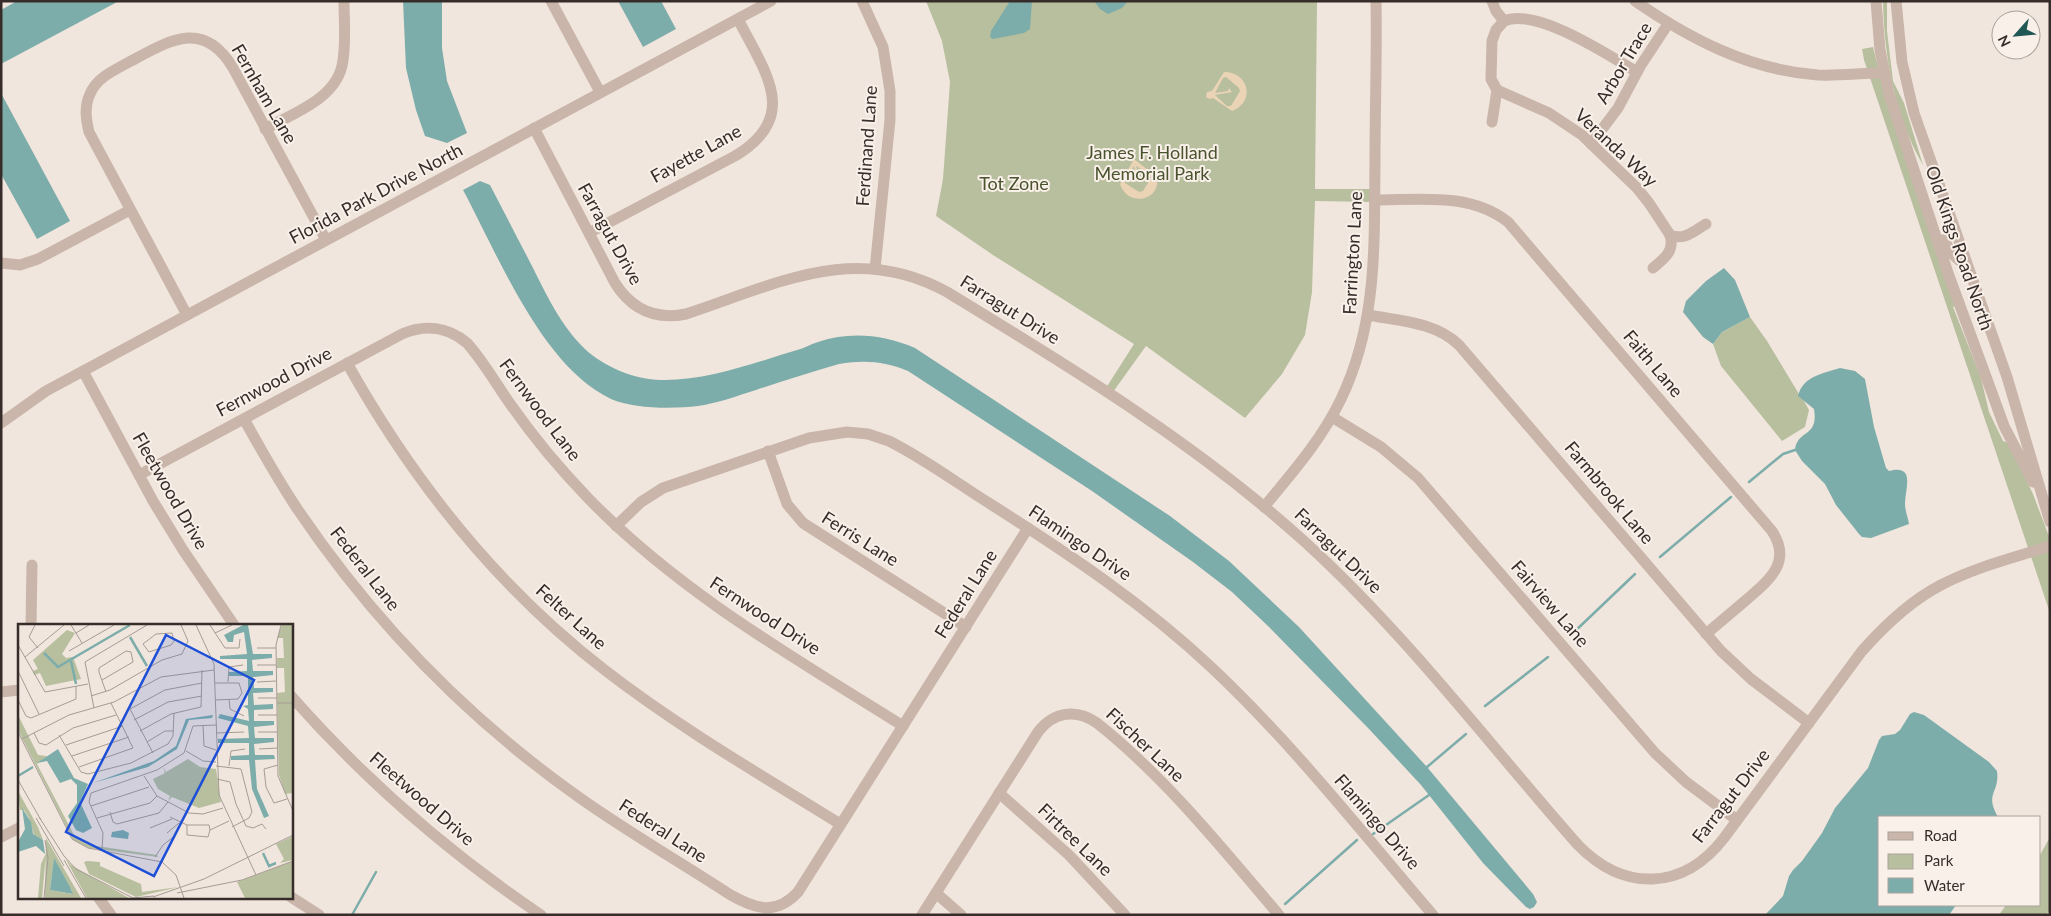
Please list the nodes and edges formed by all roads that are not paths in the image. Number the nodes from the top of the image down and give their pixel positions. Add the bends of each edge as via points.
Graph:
1 (344, 1) edge
2 (551, 1) edge
3 (772, 1) edge
4 (862, 1) edge
5 (1376, 1) edge
6 (1492, 1) edge
7 (1635, 1) edge
8 (1876, 1) edge
9 (1896, 1) edge
10 (738, 20) junction
11 (1504, 21) junction
12 (1668, 24) junction
13 (1637, 72) junction
14 (1884, 73) junction
15 (1497, 90) junction
16 (600, 92) junction
17 (1492, 122) dead end
18 (534, 128) junction
19 (265, 129) junction
20 (1591, 144) junction
21 (1915, 172) junction
22 (1374, 200) junction
23 (130, 210) junction
24 (1706, 224) dead end
25 (589, 233) junction
26 (1670, 235) junction
27 (326, 240) junction
28 (1, 263) edge
29 (1967, 266) junction
30 (875, 268) junction
31 (1653, 268) dead end
32 (187, 315) junction
33 (1368, 315) junction
34 (429, 328) joint
35 (347, 363) junction
36 (83, 371) junction
37 (1332, 417) junction
38 (244, 419) junction
39 (1, 423) edge
40 (768, 452) junction
41 (139, 476) junction
42 (2041, 496) junction
43 (1264, 507) junction
44 (2050, 522) edge
45 (616, 526) junction
46 (1028, 528) junction
47 (2050, 546) edge
48 (32, 565) dead end
49 (31, 624) edge
50 (233, 624) edge
51 (966, 627) junction
52 (1706, 634) junction
53 (18, 690) edge
54 (1, 692) edge
55 (292, 697) edge
56 (1809, 723) junction
57 (903, 726) junction
58 (999, 793) junction
59 (1737, 820) junction
60 (840, 824) junction
61 (18, 828) edge
62 (1, 837) edge
63 (936, 892) junction
64 (99, 898) edge
65 (292, 898) edge
66 (111, 915) edge
67 (319, 915) edge
68 (541, 915) edge
69 (922, 915) edge
70 (961, 915) edge
71 (1125, 915) edge
72 (1279, 915) edge
73 (1433, 915) edge

1 - 19 street via 343,61 337,80 323,96
2 - 16 street
3 - 10 street, Florida Park Drive North
4 - 30 street, Ferdinand Lane via 883,47 890,91
5 - 22 street, Farrington Lane
6 - 11 street
7 - 12 street
8 - 14 street, Old Kings Road North
9 - 29 street, Old Kings Road North via 1908,88
10 - 16 street, Florida Park Drive North
10 - 25 street, Fayette Lane via 769,80 773,95 769,120 760,137 735,156
11 - 13 street via 1523,18 1556,28
11 - 15 street via 1492,41 1491,80
12 - 13 street, Arbor Trace
12 - 14 street via 1719,51 1770,67 1819,75
13 - 20 street, Arbor Trace via 1618,108
14 - 21 street, Old Kings Road North
15 - 17 street
15 - 20 street, Veranda Way via 1549,113
16 - 18 street, Florida Park Drive North
18 - 25 street, Farragut Drive
18 - 27 street, Florida Park Drive North
19 - 23 street, Fernham Lane via 228,59 215,46 200,39 172,40 105,76 90,94 87,122 89,132
19 - 27 street, Fernham Lane
20 - 26 street, Veranda Way via 1644,196
21 - 29 street via 1926,180 1948,251
21 - 42 street, Old Kings Road North via 2004,426
22 - 33 street, Farrington Lane via 1374,256
22 - 52 street, Faith Lane via 1465,202 1508,222 1766,524 1779,547 1780,559 1775,572
23 - 28 street via 38,259 20,265
23 - 32 street, Fernham Lane
24 - 26 street via 1685,237
25 - 30 street, Farragut Drive via 624,296 639,309 669,317 820,271
26 - 31 street via 1670,250
27 - 32 street, Florida Park Drive North
29 - 42 street, Old Kings Road North via 2007,377
30 - 43 street, Farragut Drive via 923,280 954,296 1154,422
32 - 36 street, Florida Park Drive North
33 - 37 street, Farrington Lane via 1356,361
33 - 52 street, Farmbrook Lane via 1429,327 1460,345
34 - 35 street, Fernwood Drive via 408,332
34 - 45 street, Fernwood Lane via 450,332 467,343 542,445
35 - 38 street, Fernwood Drive
35 - 60 street, Felter Lane via 395,444 443,509 539,614 604,670 644,698
36 - 39 street, Florida Park Drive North via 46,391
36 - 41 street, Fleetwood Drive
37 - 43 street, Farrington Lane
37 - 59 street, Fairview Lane via 1385,450 1418,478 1655,753 1686,782
38 - 41 street, Fernwood Drive
38 - 60 street, Federal Lane via 303,517 388,626 471,710 581,799 729,894 762,909 776,908 796,895
40 - 45 street, Flamingo Drive via 663,488 641,502
40 - 46 street, Flamingo Drive via 829,433 854,432 879,437 907,451
40 - 51 street, Ferris Lane via 783,496 803,523
41 - 50 street, Fleetwood Drive via 183,550
42 - 44 street, Old Kings Road North
43 - 59 street, Farragut Drive via 1384,619 1578,845 1600,865 1637,878 1679,874 1710,855
45 - 57 street, Fernwood Drive via 718,608
46 - 51 street, Federal Lane
46 - 73 street, Flamingo Drive via 1124,594 1210,666 1282,738
47 - 56 street, Farragut Drive via 1962,576 1906,608 1862,651
48 - 49 street
51 - 57 street, Federal Lane
52 - 56 street, Farmbrook Lane via 1751,679
53 - 54 street
55 - 68 street, Fleetwood Drive via 404,810 473,867
56 - 59 street, Farragut Drive
57 - 60 street, Federal Lane
58 - 63 street, Fischer Lane
58 - 71 street, Firtree Lane via 1069,855
58 - 72 street, Fischer Lane via 1047,722 1062,714 1086,716 1113,736 1177,798
61 - 62 street
63 - 69 street, Fischer Lane
63 - 70 street
64 - 66 street
65 - 67 street

